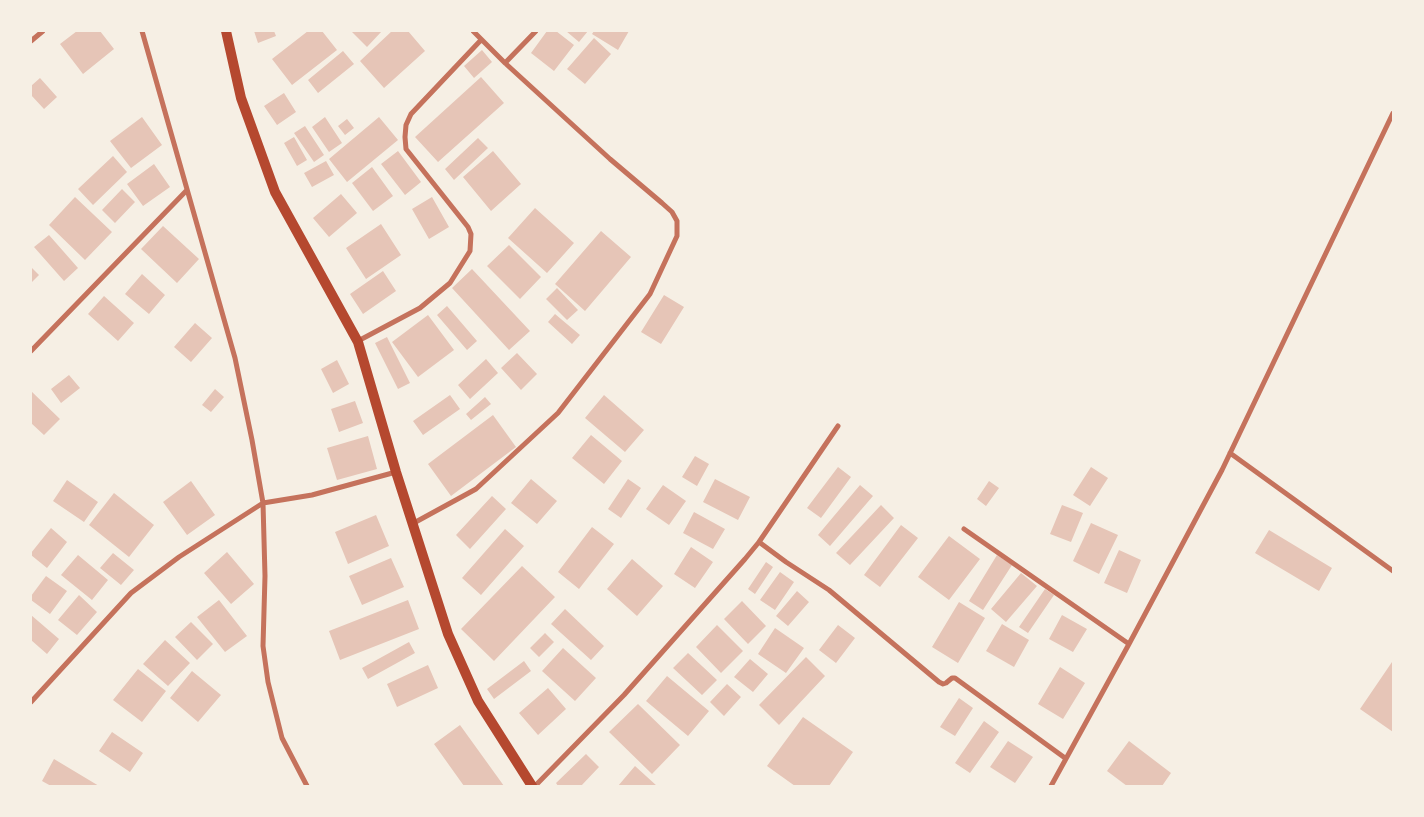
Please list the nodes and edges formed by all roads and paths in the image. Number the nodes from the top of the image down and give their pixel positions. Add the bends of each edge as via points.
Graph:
1 (43, 31) edge
2 (142, 31) edge
3 (226, 31) edge
4 (473, 31) edge
5 (536, 31) edge
6 (481, 40) junction
7 (31, 41) edge
8 (505, 63) junction
9 (1393, 113) edge
10 (187, 190) junction
11 (358, 342) junction
12 (31, 351) edge
13 (838, 426) dead end
14 (1230, 453) junction
15 (396, 472) junction
16 (263, 504) junction
17 (412, 524) junction
18 (964, 529) dead end
19 (759, 542) junction
20 (1393, 571) edge
21 (1129, 644) junction
22 (31, 702) edge
23 (1065, 758) junction
24 (307, 786) edge
25 (534, 786) edge
26 (1051, 786) edge

1 - 7 street
2 - 10 street
3 - 11 main road via 241,98 275,192
4 - 6 street
5 - 8 street
6 - 8 street
6 - 11 street via 411,114 404,136 406,148 468,227 470,251 450,283 420,308
8 - 17 street via 672,212 677,221 677,236 650,294 558,413 476,489
9 - 14 street
10 - 12 street
10 - 16 street via 235,358
11 - 15 main road
13 - 19 street
14 - 20 street
14 - 21 street
15 - 16 street via 312,495
15 - 17 main road
16 - 22 street via 179,557 130,593
16 - 24 street via 265,576 262,646 282,738
17 - 25 main road via 448,634 478,701
18 - 21 street
19 - 23 street via 829,590 939,682 943,684 955,678
19 - 25 street via 624,694
21 - 23 street
23 - 26 street

